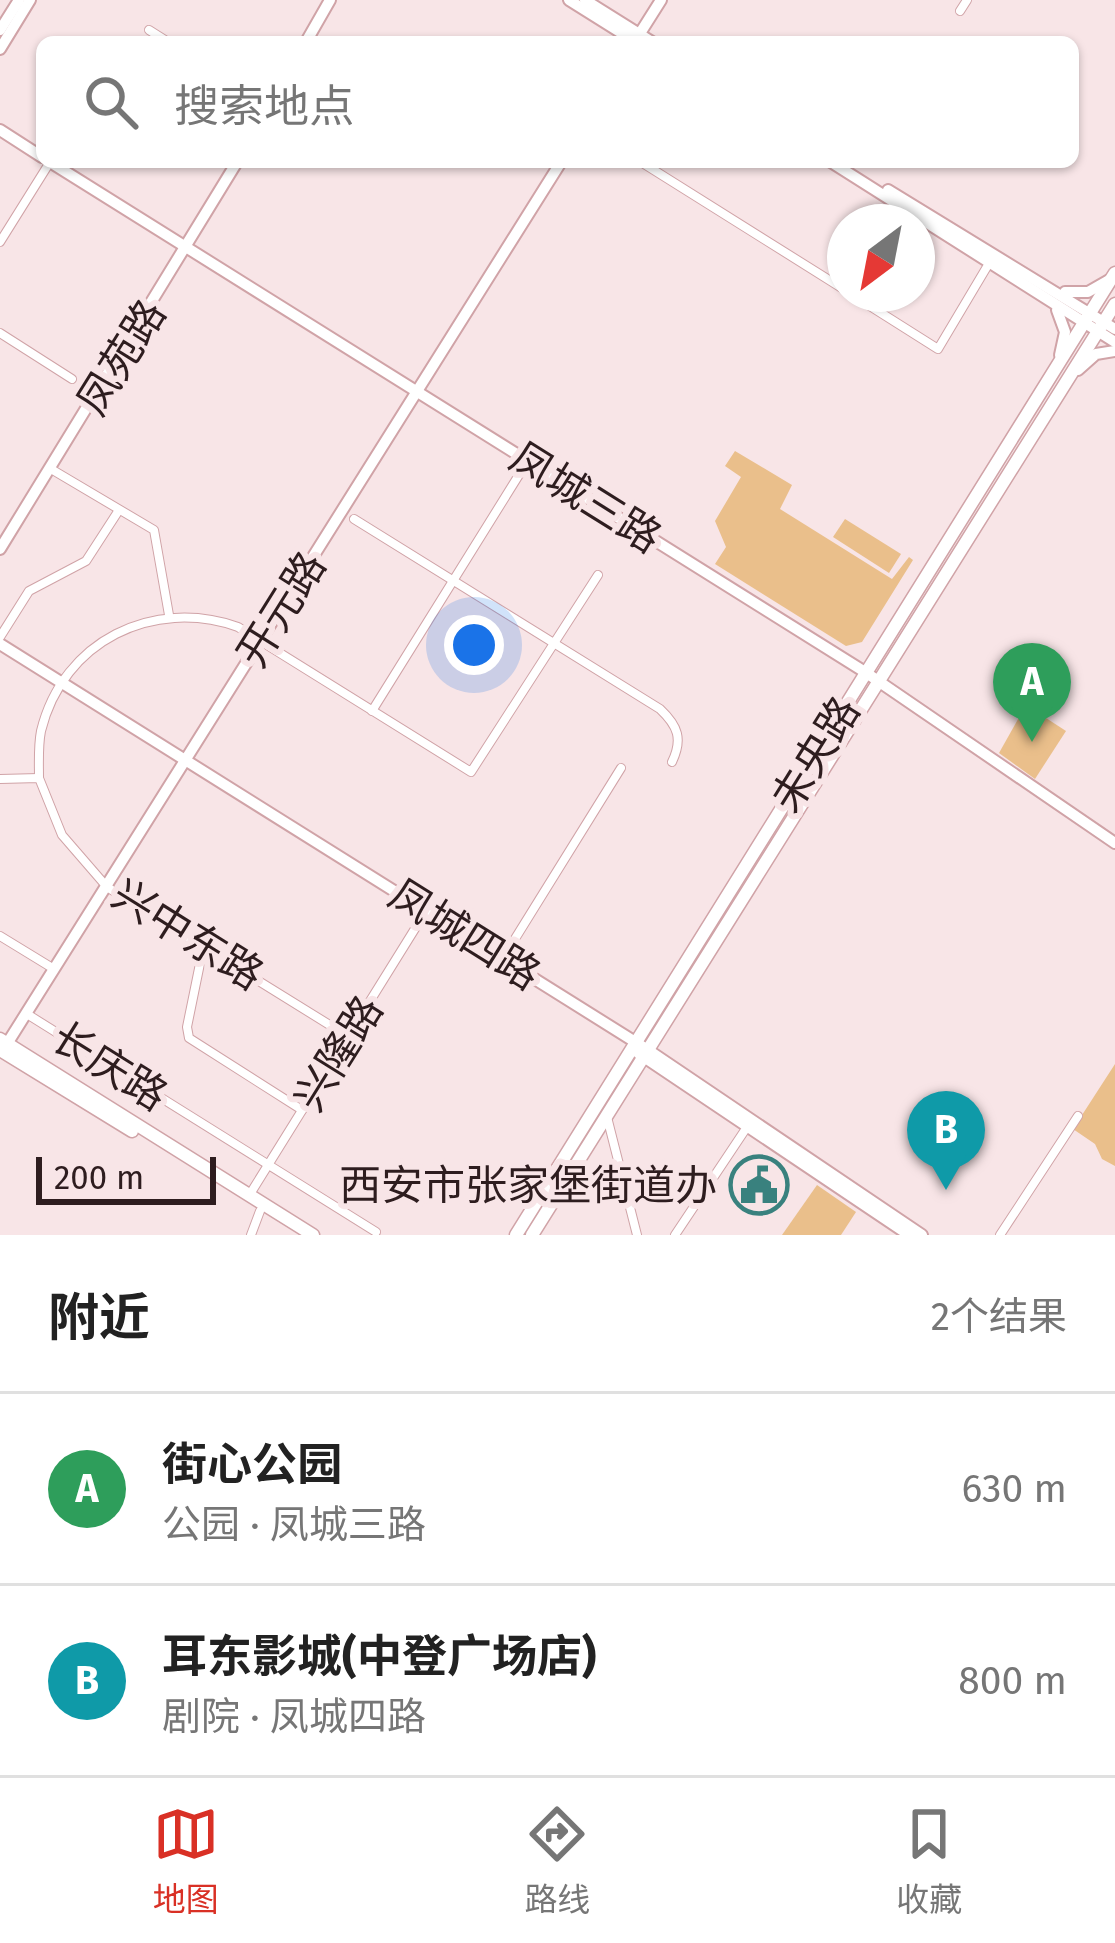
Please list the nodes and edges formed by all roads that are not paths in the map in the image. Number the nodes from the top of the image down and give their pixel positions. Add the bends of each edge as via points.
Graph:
1 (19, 0) edge
2 (30, 0) edge
3 (331, 0) edge
4 (569, 0) edge
5 (585, 0) edge
6 (661, 0) edge
7 (967, 0) edge
8 (960, 11) dead end
9 (0, 30) edge
10 (149, 30) dead end
11 (158, 36) edge
12 (310, 36) edge
13 (629, 36) edge
14 (631, 36) edge
15 (638, 36) edge
16 (0, 49) edge
17 (0, 130) edge
18 (36, 153) edge
19 (46, 168) edge
20 (60, 168) edge
21 (235, 168) edge
22 (557, 168) edge
23 (651, 168) edge
24 (840, 168) edge
25 (853, 168) edge
26 (0, 242) edge
27 (188, 248) junction
28 (988, 265) junction
29 (1115, 273) edge
30 (827, 279) edge
31 (1040, 283) junction
32 (1045, 300) junction
33 (1115, 304) edge
34 (880, 312) edge
35 (1098, 324) edge
36 (0, 333) edge
37 (1115, 347) edge
38 (1057, 366) junction
39 (72, 379) dead end
40 (1068, 381) junction
41 (417, 391) junction
42 (528, 460) junction
43 (50, 469) junction
44 (118, 509) junction
45 (355, 519) dead end
46 (0, 549) edge
47 (598, 575) dead end
48 (453, 580) junction
49 (169, 615) junction
50 (261, 640) junction
51 (554, 643) junction
52 (0, 644) edge
53 (865, 672) junction
54 (878, 681) junction
55 (60, 686) junction
56 (372, 711) junction
57 (672, 762) dead end
58 (183, 764) junction
59 (621, 768) dead end
60 (0, 778) edge
61 (39, 778) junction
62 (1115, 843) edge
63 (107, 886) junction
64 (425, 913) junction
65 (0, 935) edge
66 (204, 944) junction
67 (501, 960) junction
68 (54, 969) junction
69 (27, 1014) junction
70 (349, 1037) junction
71 (2, 1047) edge
72 (640, 1050) junction
73 (302, 1110) junction
74 (607, 1116) junction
75 (1078, 1116) dead end
76 (749, 1124) junction
77 (269, 1165) junction
78 (249, 1195) junction
79 (260, 1211) junction
80 (376, 1232) edge
81 (251, 1235) edge
82 (299, 1235) edge
83 (313, 1235) edge
84 (516, 1235) edge
85 (532, 1235) edge
86 (637, 1235) edge
87 (675, 1235) edge
88 (908, 1235) edge
89 (922, 1235) edge
90 (1000, 1235) edge

1 - 9 street
2 - 16 street
3 - 12 street
4 - 13 street
5 - 14 street
6 - 15 street
7 - 8 street
10 - 11 street
17 - 18 street
19 - 26 street
20 - 27 street, 凤城三路
21 - 27 street, 凤苑路
22 - 41 street, 开元路
23 - 30 street
24 - 28 street
25 - 31 street
27 - 41 street, 凤城三路
27 - 43 street, 凤苑路
28 - 32 street
28 - 34 street via 938,349
29 - 31 street via 1082,294
29 - 35 main road, 未央路
31 - 35 street
32 - 35 street
32 - 38 street via 1064,325
33 - 35 main road, 未央路
35 - 37 street
35 - 38 main road, 未央路
35 - 40 main road, 未央路
36 - 39 street
37 - 40 street
38 - 53 main road, 未央路
40 - 54 main road, 未央路
41 - 42 street, 凤城三路
41 - 50 street, 开元路
42 - 48 street
42 - 53 street, 凤城三路
43 - 44 street
43 - 46 street, 凤苑路
44 - 49 street via 154,530
44 - 52 street via 86,561 29,591
45 - 48 street
47 - 51 street
48 - 51 street
48 - 56 street
49 - 50 street via 217,619
49 - 55 street via 94,646
50 - 56 street
50 - 58 street, 开元路
51 - 56 street via 471,772
51 - 57 street via 673,721 680,736
52 - 55 street, 凤城四路
53 - 54 street, 凤城三路
53 - 72 main road, 未央路
54 - 62 street, 凤城三路
54 - 72 main road, 未央路
55 - 58 street, 凤城四路
55 - 61 street via 40,736
58 - 63 street, 开元路
58 - 64 street, 凤城四路
59 - 67 street
60 - 61 street
61 - 63 street, 兴中东路 via 62,835
63 - 66 street, 兴中东路
63 - 68 street, 开元路
64 - 67 street, 凤城四路
64 - 70 street, 兴隆路
65 - 68 street
66 - 70 street, 兴中东路
66 - 73 street via 189,1038
67 - 72 street, 凤城四路
68 - 69 street, 开元路
69 - 71 street, 开元路
69 - 77 street, 长庆路
70 - 73 street, 兴隆路
71 - 78 main road
71 - 79 main road
72 - 74 main road, 未央路
72 - 76 street, 凤城四路
72 - 84 main road, 未央路
73 - 77 street, 兴隆路
74 - 85 main road, 未央路
74 - 86 street
75 - 90 street
76 - 87 street
76 - 88 street, 凤城四路
76 - 89 street, 凤城四路
77 - 78 street, 兴隆路
77 - 80 street, 长庆路
78 - 83 main road
79 - 81 street
79 - 82 main road

